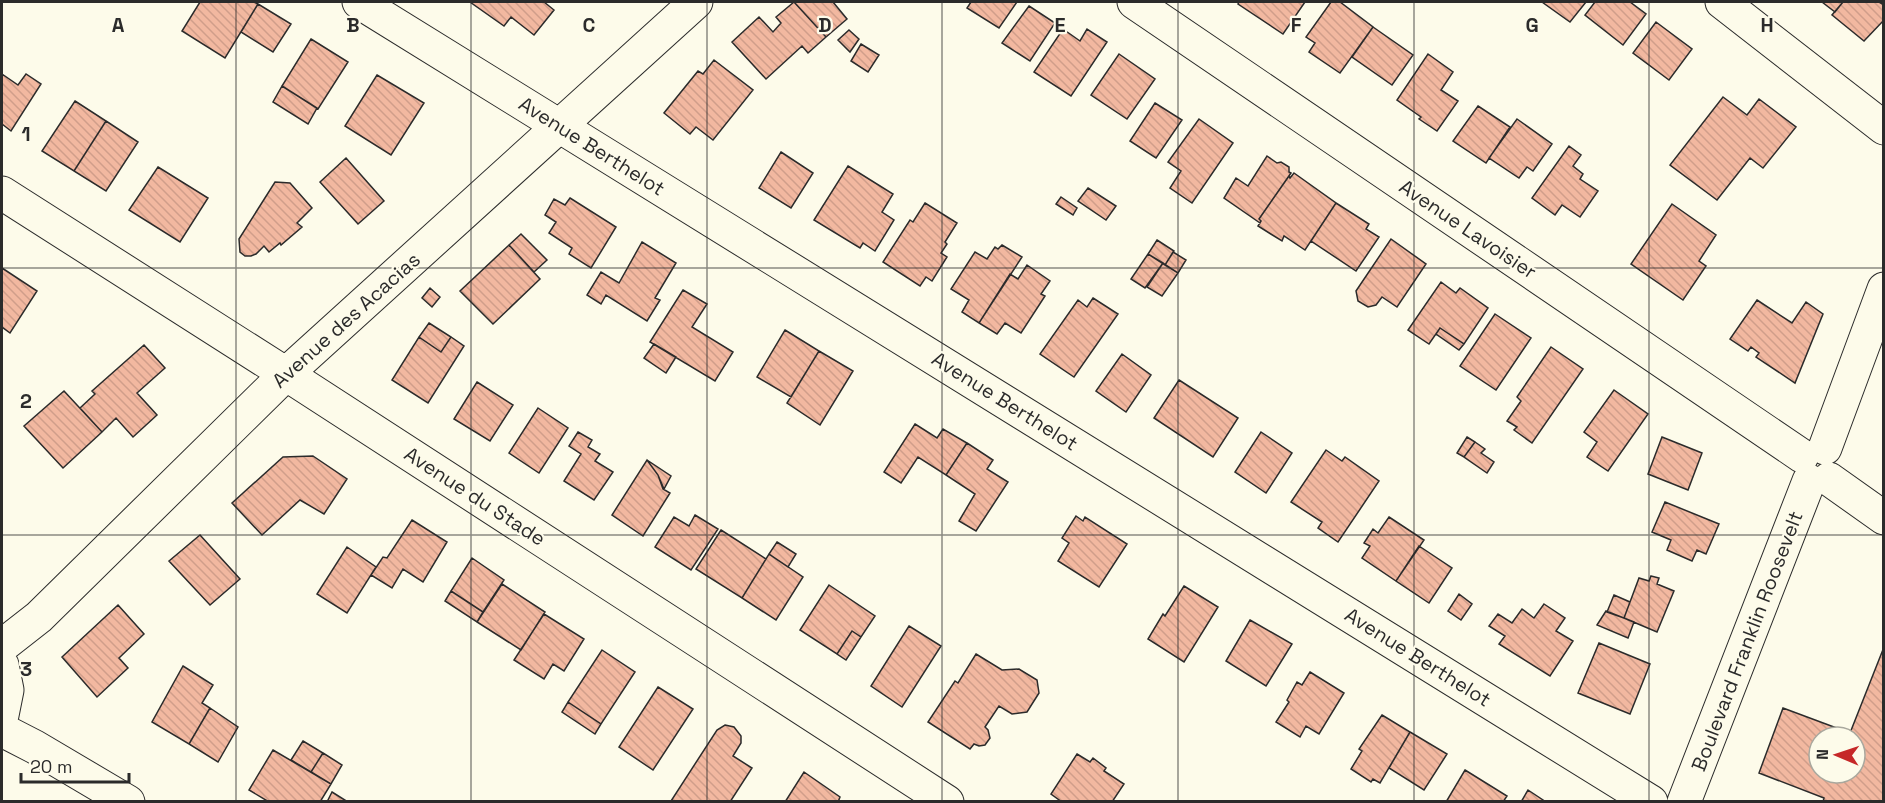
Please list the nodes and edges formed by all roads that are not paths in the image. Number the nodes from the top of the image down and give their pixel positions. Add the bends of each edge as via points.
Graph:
1 (359, 2) edge
2 (696, 2) edge
3 (1134, 2) edge
4 (1722, 2) edge
5 (560, 126) junction
6 (1884, 128) edge
7 (2, 193) edge
8 (1884, 289) edge
9 (286, 374) junction
10 (1816, 466) junction
11 (1884, 518) edge
12 (2, 646) edge
13 (2, 665) edge
14 (2, 715) edge
15 (2, 730) edge
16 (128, 801) edge
17 (947, 801) edge
18 (1651, 801) edge
19 (1684, 801) edge

1 - 5 street, Avenue Berthelot
2 - 5 street, Avenue des Acacias
3 - 10 street, Avenue Lavoisier
4 - 6 street
5 - 9 street, Avenue des Acacias
5 - 18 street, Avenue Berthelot
7 - 9 street, Avenue du Stade
8 - 10 street, Boulevard Franklin Roosevelt
9 - 12 street, Avenue des Acacias via 39,617
9 - 17 street, Avenue du Stade
10 - 11 street, Avenue Lavoisier
10 - 19 street, Boulevard Franklin Roosevelt
13 - 14 street via 7,690
15 - 16 street

